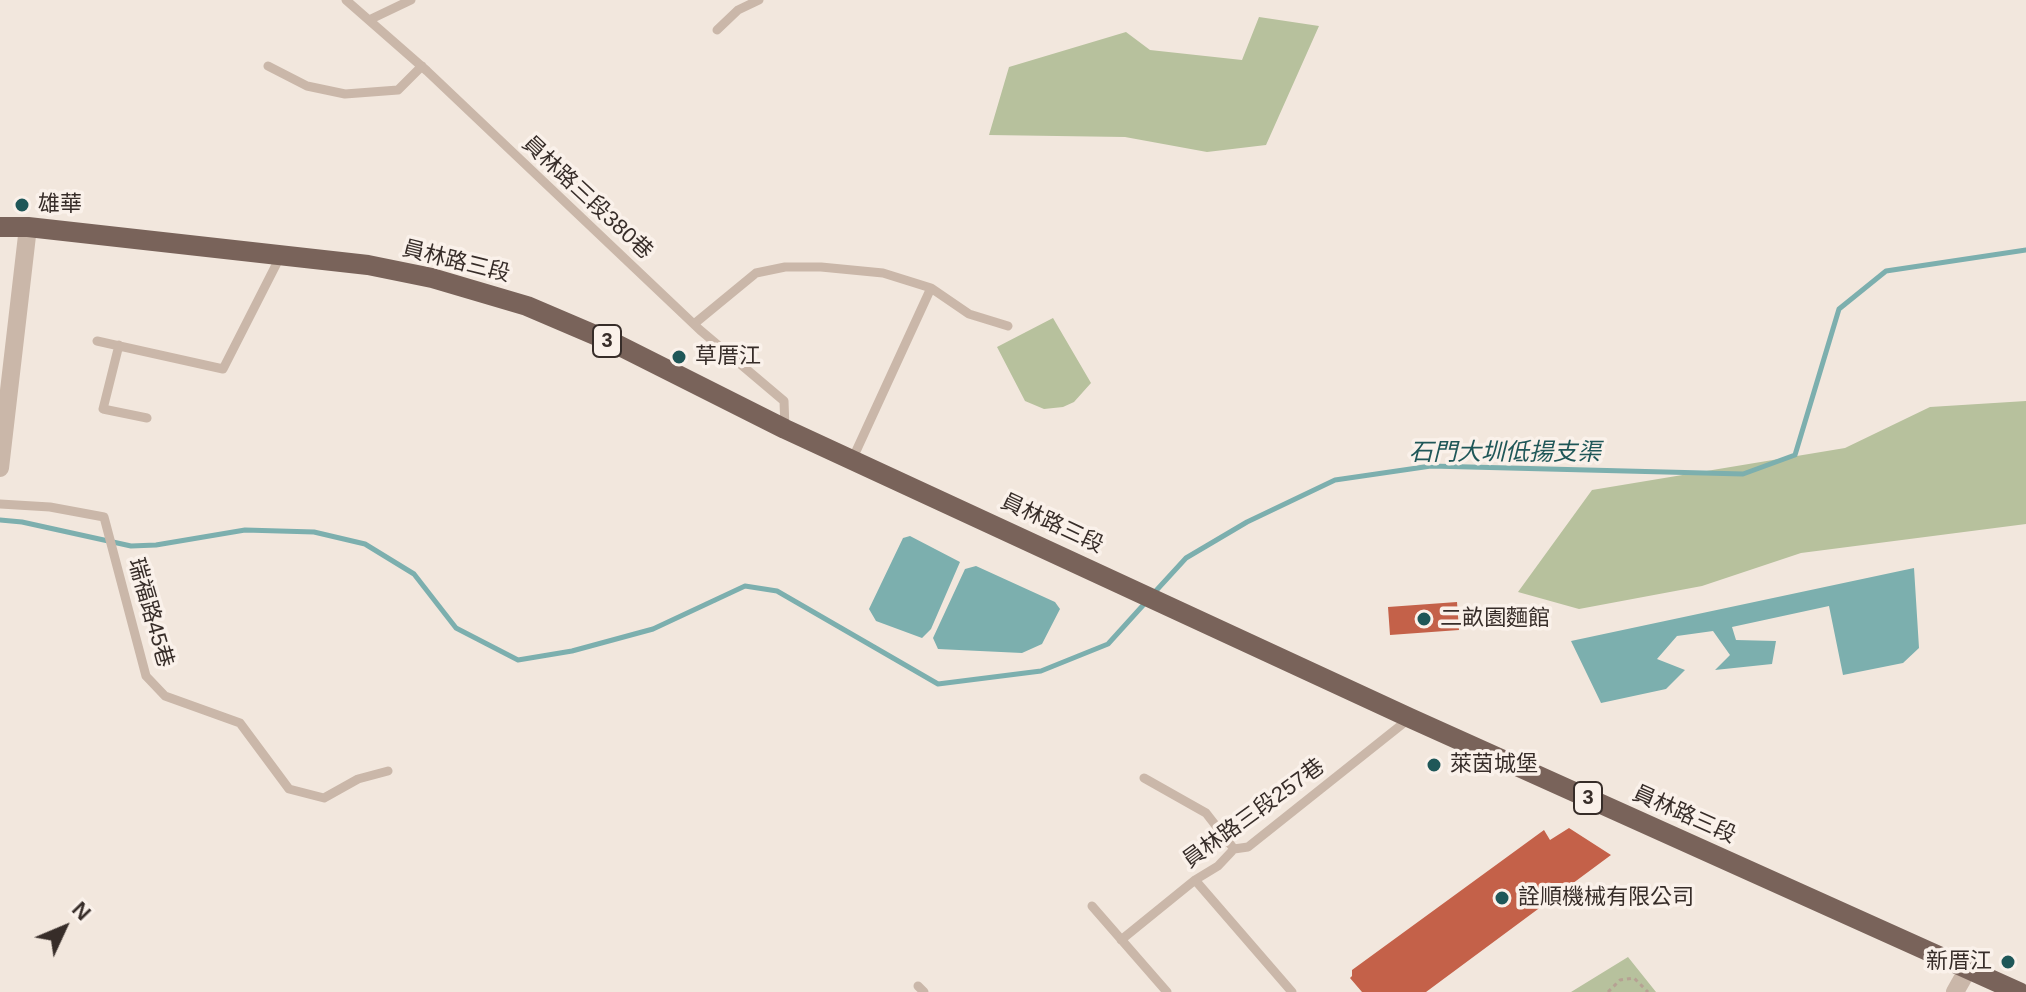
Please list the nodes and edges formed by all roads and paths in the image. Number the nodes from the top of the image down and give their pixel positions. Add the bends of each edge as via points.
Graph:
1 (346, 0) edge
2 (411, 0) edge
3 (759, 0) edge
4 (369, 20) junction
5 (717, 30) dead end
6 (268, 66) dead end
7 (422, 66) junction
8 (0, 219) edge
9 (0, 227) edge
10 (28, 227) junction
11 (280, 257) junction
12 (931, 288) junction
13 (694, 324) junction
14 (1008, 326) dead end
15 (97, 341) dead end
16 (119, 345) junction
17 (147, 418) dead end
18 (785, 429) junction
19 (852, 460) junction
20 (0, 468) edge
21 (0, 504) edge
22 (1410, 718) junction
23 (388, 771) dead end
24 (1144, 778) dead end
25 (1234, 849) junction
26 (1195, 880) junction
27 (1092, 906) dead end
28 (1121, 940) junction
29 (1968, 969) junction
30 (1167, 992) edge
31 (1292, 992) edge
32 (1608, 992) edge
33 (1648, 992) edge
34 (1955, 992) edge
35 (2019, 992) edge

1 - 4 lane, 員林路三段380巷
2 - 4 lane
3 - 5 lane via 738,10
4 - 7 lane, 員林路三段380巷
6 - 7 lane via 307,86 345,94 398,90
7 - 13 lane, 員林路三段380巷
8 - 10 main road, 員林路三段 / 3
9 - 10 main road, 員林路三段 / 3
10 - 11 main road, 員林路三段 / 3
10 - 20 street
11 - 16 lane via 223,369
11 - 18 main road, 員林路三段 / 3 via 368,265 527,306
12 - 13 lane via 883,273 785,267 756,273
12 - 14 lane via 969,314
12 - 19 lane
13 - 18 lane, 員林路三段380巷 via 784,401
15 - 16 lane
16 - 17 lane via 103,409
18 - 19 main road, 員林路三段 / 3
19 - 22 main road, 員林路三段 / 3
21 - 23 lane, 瑞福路45巷 via 104,517 146,676 165,696 240,723 289,789 324,798 358,779
22 - 25 lane, 員林路三段257巷 via 1248,847
22 - 29 main road, 員林路三段 / 3
24 - 25 lane via 1206,813
25 - 26 lane, 員林路三段257巷
26 - 28 lane, 員林路三段257巷
26 - 31 lane
27 - 28 lane
28 - 30 lane
29 - 34 street
29 - 35 main road, 員林路三段 / 3
32 - 33 path via 1620,980 1634,978

